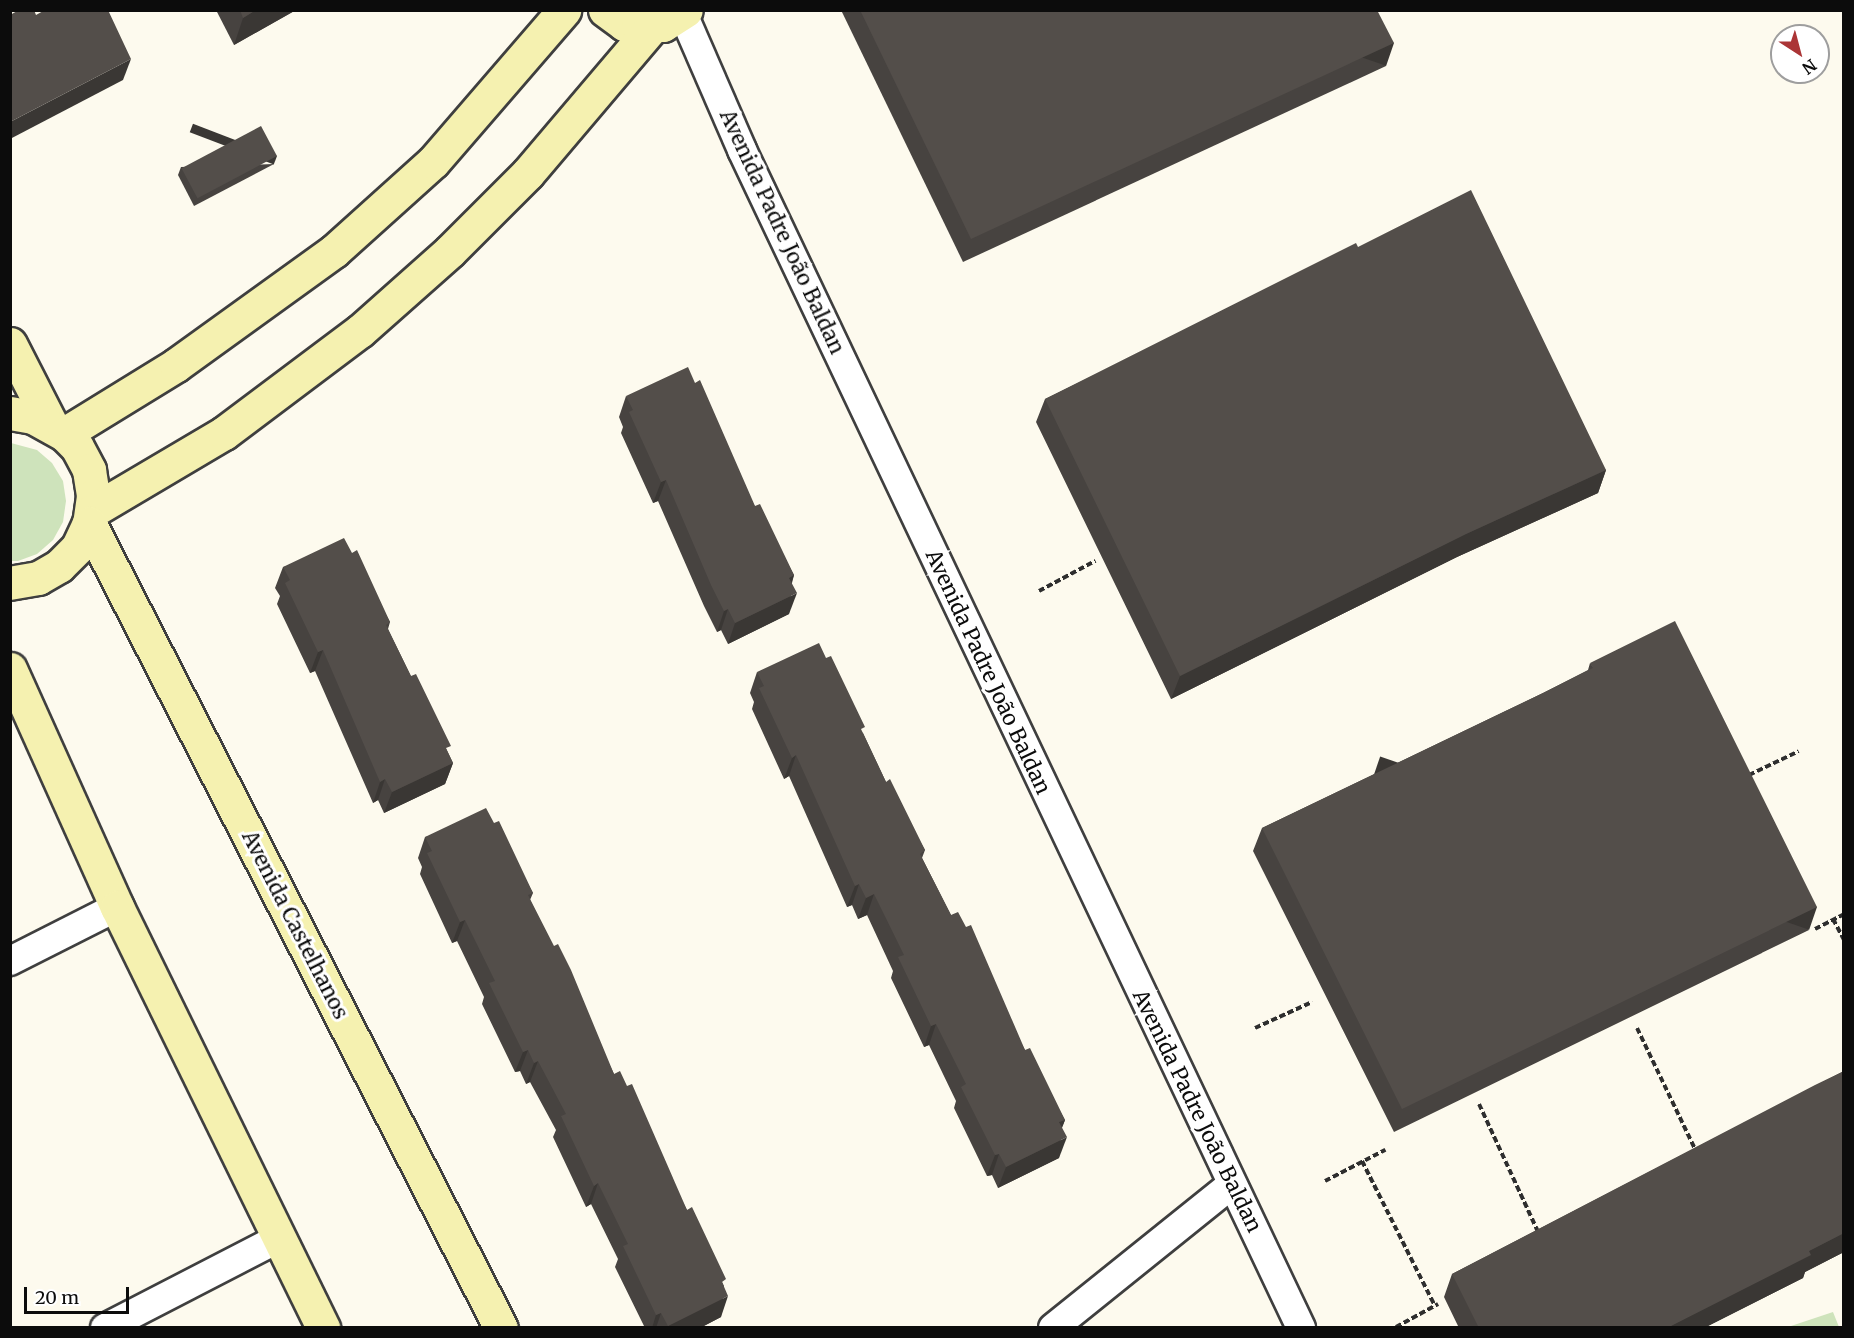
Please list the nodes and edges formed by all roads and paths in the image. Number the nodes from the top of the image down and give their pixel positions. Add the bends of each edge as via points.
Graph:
1 (564, 10) edge
2 (604, 10) edge
3 (685, 12) edge
4 (652, 27) junction
5 (10, 344) edge
6 (10, 413) edge
7 (58, 430) junction
8 (91, 517) junction
9 (1095, 561) dead end
10 (10, 583) edge
11 (1039, 591) dead end
12 (10, 669) edge
13 (1799, 751) dead end
14 (1742, 779) edge
15 (117, 907) junction
16 (1844, 914) edge
17 (1833, 919) junction
18 (1815, 929) edge
19 (1844, 940) edge
20 (10, 962) edge
21 (1312, 1002) dead end
22 (1255, 1028) dead end
23 (1637, 1028) dead end
24 (1479, 1104) dead end
25 (1384, 1150) dead end
26 (1700, 1159) edge
27 (1362, 1161) junction
28 (1325, 1181) dead end
29 (1231, 1185) junction
30 (279, 1238) junction
31 (1542, 1239) edge
32 (1396, 1327) edge
33 (105, 1328) edge
34 (323, 1328) edge
35 (501, 1328) edge
36 (1053, 1328) edge
37 (1301, 1328) edge

1 - 7 main road via 433,162 334,251 176,365
2 - 4 main road via 624,24
3 - 4 main road
3 - 29 street, Avenida Padre João Baldan via 742,150
4 - 8 main road via 528,173 450,251 360,330 224,433
5 - 7 main road, Avenida Castelhanos
6 - 7 main road via 33,417
7 - 8 main road, Avenida Castelhanos via 76,447 88,470
8 - 10 main road via 78,547 59,566 38,578
8 - 35 main road, Avenida Castelhanos
9 - 11 path
12 - 15 main road
13 - 14 path
15 - 20 street
15 - 30 main road
16 - 17 path
17 - 18 path
17 - 19 path
21 - 22 path
23 - 26 path
24 - 31 path
25 - 27 path
27 - 28 path
27 - 32 path via 1437,1305
29 - 36 street
29 - 37 street, Avenida Padre João Baldan
30 - 33 street
30 - 34 main road

